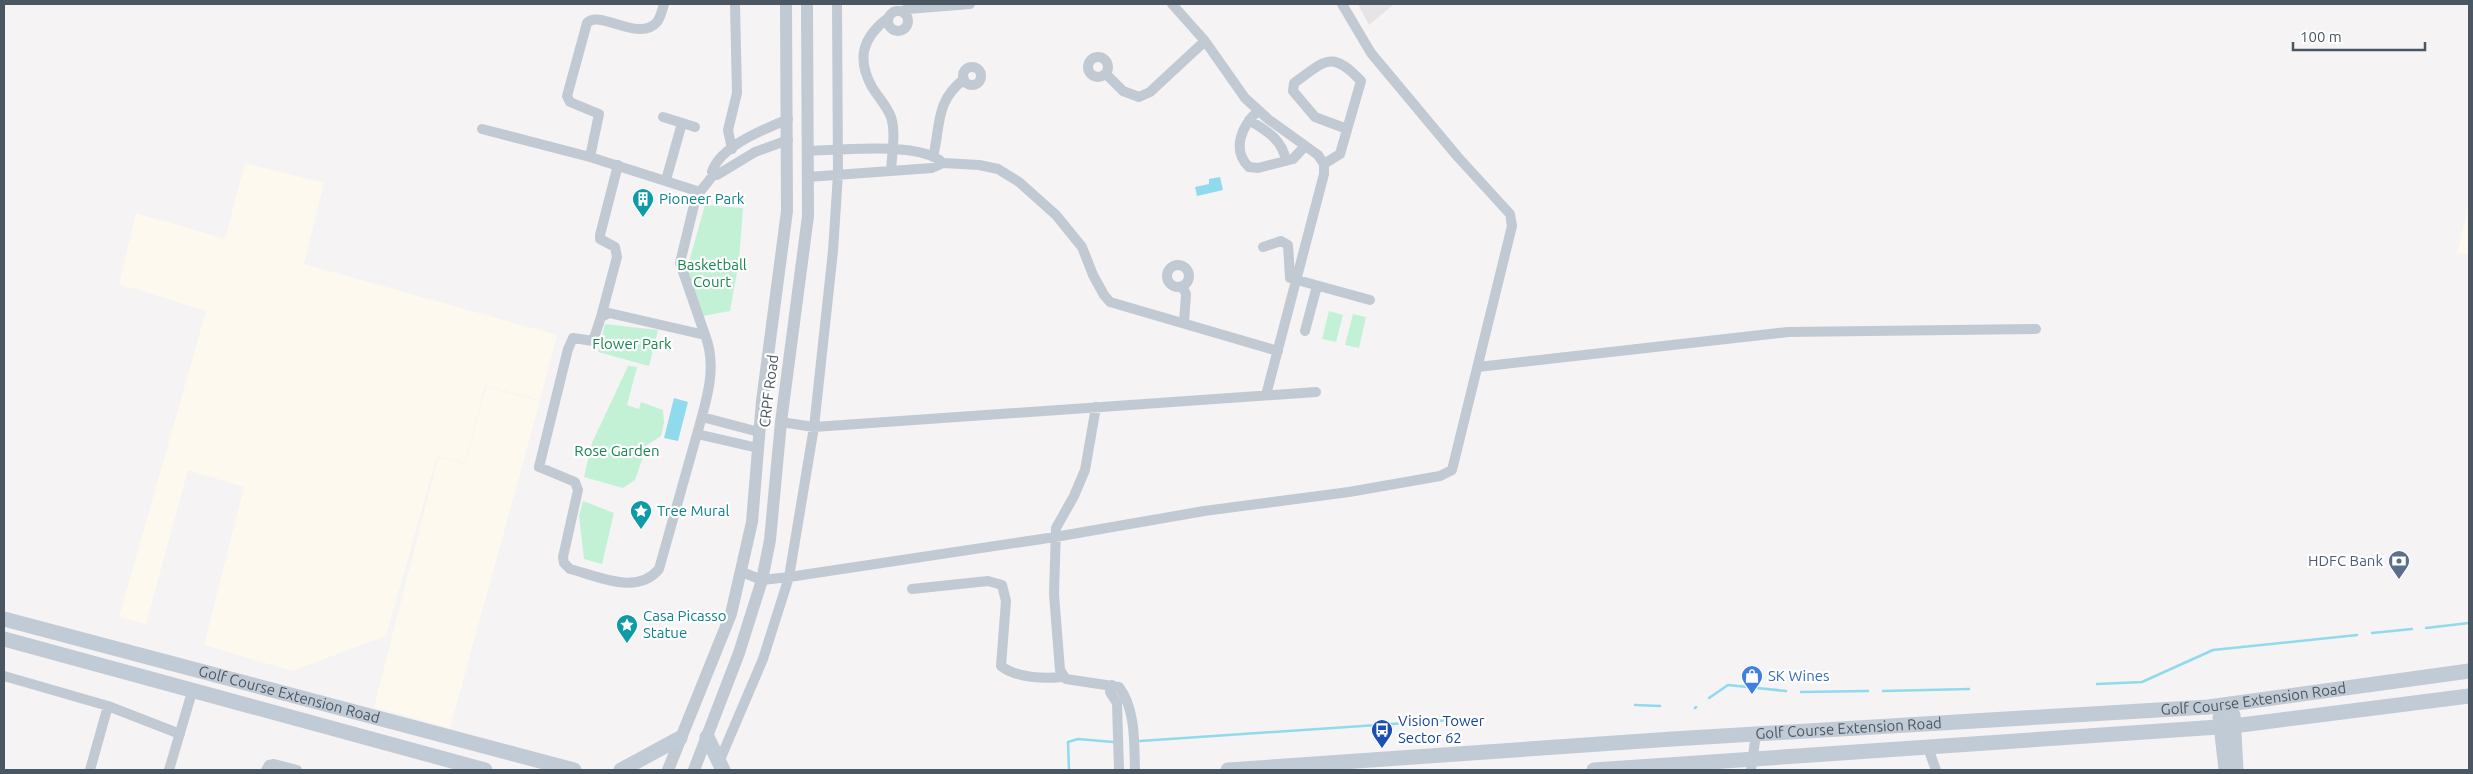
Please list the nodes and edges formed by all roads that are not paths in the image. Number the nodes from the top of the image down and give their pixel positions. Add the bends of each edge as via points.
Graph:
1 (664, 4) edge
2 (736, 4) edge
3 (786, 4) edge
4 (807, 4) edge
5 (837, 4) edge
6 (970, 4) edge
7 (1172, 4) edge
8 (1342, 4) edge
9 (902, 11) junction
10 (888, 18) junction
11 (1205, 41) junction
12 (1106, 74) dead end
13 (964, 79) dead end
14 (1258, 111) junction
15 (663, 117) dead end
16 (788, 119) junction
17 (1249, 120) junction
18 (682, 123) junction
19 (695, 127) dead end
20 (482, 129) dead end
21 (1347, 129) junction
22 (754, 133) junction
23 (788, 140) junction
24 (1305, 146) junction
25 (732, 149) junction
26 (892, 149) junction
27 (760, 150) junction
28 (839, 150) junction
29 (808, 151) junction
30 (590, 157) junction
31 (933, 157) junction
32 (1286, 162) junction
33 (942, 163) junction
34 (1324, 164) junction
35 (618, 166) junction
36 (891, 170) junction
37 (714, 174) junction
38 (838, 174) junction
39 (808, 177) junction
40 (666, 180) junction
41 (700, 192) junction
42 (1263, 246) dead end
43 (1297, 281) junction
44 (1182, 286) dead end
45 (1316, 286) junction
46 (1370, 300) dead end
47 (601, 317) junction
48 (1184, 324) junction
49 (2036, 329) dead end
50 (1305, 331) dead end
51 (705, 335) junction
52 (1278, 351) junction
53 (1478, 367) junction
54 (1316, 392) dead end
55 (1266, 396) junction
56 (1096, 407) junction
57 (702, 417) junction
58 (781, 422) junction
59 (814, 427) junction
60 (759, 432) junction
61 (697, 434) junction
62 (758, 448) junction
63 (1055, 537) junction
64 (742, 572) junction
65 (789, 577) junction
66 (762, 580) junction
67 (912, 589) dead end
68 (4, 619) edge
69 (4, 639) edge
70 (2469, 671) edge
71 (4, 676) edge
72 (1062, 677) junction
73 (1112, 685) junction
74 (2366, 686) junction
75 (192, 692) junction
76 (2469, 696) edge
77 (2226, 705) junction
78 (108, 706) junction
79 (2373, 708) junction
80 (2227, 726) junction
81 (180, 734) junction
82 (1756, 734) junction
83 (707, 737) junction
84 (680, 738) junction
85 (1928, 748) junction
86 (1752, 765) edge
87 (721, 766) edge
88 (458, 767) edge
89 (90, 770) edge
90 (169, 770) edge
91 (266, 770) edge
92 (297, 770) edge
93 (485, 770) edge
94 (574, 770) edge
95 (621, 770) edge
96 (668, 770) edge
97 (694, 770) edge
98 (1119, 770) edge
99 (1135, 770) edge
100 (1228, 770) edge
101 (1594, 770) edge
102 (1936, 770) edge
103 (2226, 770) edge
104 (2236, 770) edge

1 - 30 street via 659,20 648,28 595,19 587,23 567,96 570,102 599,114
2 - 25 street via 737,93 728,130
3 - 16 street
4 - 29 street, CRPF Road
5 - 28 street
6 - 9 street
7 - 11 street
8 - 53 street via 1371,54 1451,150 1510,214 1512,226
9 - 10 street via 895,11
9 - 10 street via 909,22 903,30 893,30
10 - 26 street via 869,36 865,44 864,64 872,86 891,118
11 - 12 street via 1150,92 1140,97 1123,91
11 - 14 street via 1245,98
13 - 31 street via 950,90 943,103
14 - 17 street
14 - 24 street
15 - 18 street
16 - 22 street
16 - 23 street
17 - 32 street via 1281,144
17 - 32 street via 1238,151 1243,161 1249,167 1258,168
18 - 19 street
18 - 40 street
20 - 30 street
21 - 21 street via 1361,81 1346,65 1324,61 1294,83 1293,91 1316,117
21 - 34 street via 1340,154
22 - 25 street
22 - 27 street
23 - 27 street
23 - 60 street via 784,250
24 - 32 street
24 - 34 street
25 - 37 street via 714,169
26 - 28 street
26 - 31 street
26 - 36 street
27 - 37 street
28 - 29 street
28 - 38 street
29 - 39 street, CRPF Road
30 - 35 street
31 - 33 street
33 - 36 street via 932,168
33 - 48 street via 979,165 1009,174 1040,199 1082,247 1093,275 1110,302
34 - 43 street
35 - 40 street
35 - 47 street via 600,235 600,239 616,247 617,257
36 - 38 street
37 - 41 street
38 - 39 street
38 - 59 street
39 - 58 street, CRPF Road via 804,254
40 - 41 street
41 - 51 street via 680,263
42 - 43 street via 1281,241 1288,245 1288,273
43 - 45 street
43 - 52 street
44 - 48 street via 1186,294
45 - 46 street
45 - 50 street
47 - 51 street via 615,314
47 - 61 street via 593,341 575,337 568,349 539,467 575,482 578,490 564,563 570,568 626,584 652,578 659,569
48 - 52 street
49 - 53 street via 1788,332
51 - 57 street via 710,379
52 - 55 street
53 - 63 street via 1452,470 1448,473 1349,492 1204,511
54 - 55 street
55 - 56 street
56 - 59 street
56 - 63 street via 1085,470 1059,519
57 - 60 street
57 - 61 street
58 - 59 street
58 - 66 street, CRPF Road via 770,540
59 - 65 street
60 - 62 street
61 - 62 street
62 - 64 street via 752,522
63 - 65 street
63 - 72 street via 1054,594
64 - 66 street
64 - 84 street via 731,614
65 - 66 street
65 - 87 street via 763,659
66 - 83 street, CRPF Road
67 - 72 street via 988,581 1002,585 1006,601 1001,666 1041,678
68 - 94 main road, Golf Course Extension Road
69 - 75 main road, Golf Course Extension Road
70 - 74 main road, Golf Course Extension Road
71 - 78 street
72 - 73 street
73 - 98 street via 1110,692 1117,703
73 - 99 street via 1119,687 1128,704
74 - 77 main road, Golf Course Extension Road
74 - 79 main road
75 - 81 street
75 - 88 main road, Golf Course Extension Road via 334,728
76 - 79 main road, Golf Course Extension Road
77 - 80 main road
77 - 82 main road, Golf Course Extension Road
78 - 81 street
78 - 89 street
79 - 80 main road, Golf Course Extension Road
80 - 85 main road, Golf Course Extension Road
80 - 103 main road
80 - 104 main road
81 - 90 street
82 - 86 street
82 - 100 main road, Golf Course Extension Road
83 - 87 main road
83 - 97 street, CRPF Road
84 - 95 main road
84 - 96 street
85 - 86 main road, Golf Course Extension Road
85 - 102 street
86 - 101 main road, Golf Course Extension Road
88 - 93 main road, Golf Course Extension Road
91 - 92 street via 274,764

